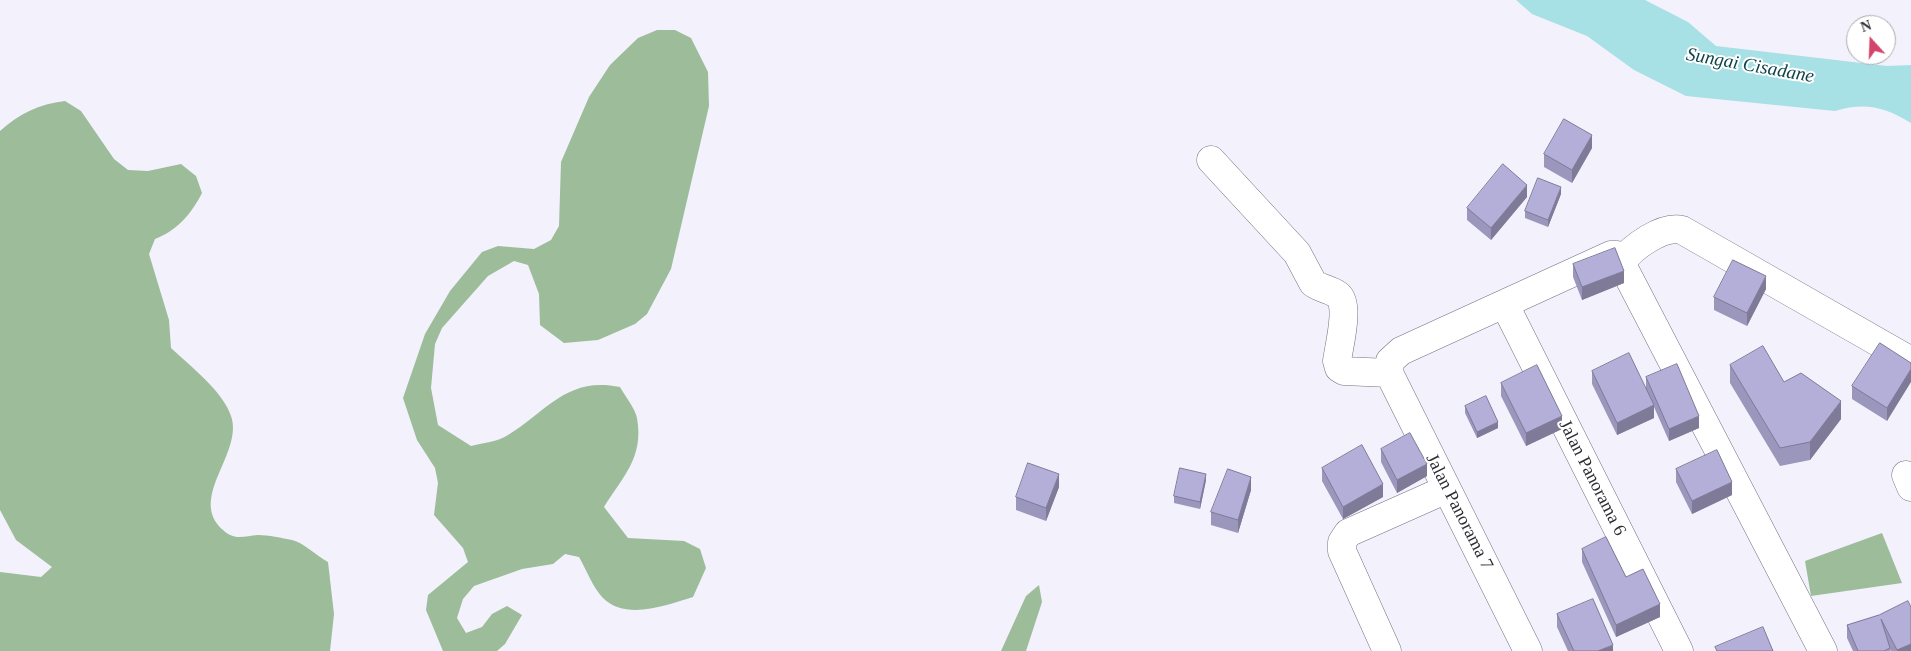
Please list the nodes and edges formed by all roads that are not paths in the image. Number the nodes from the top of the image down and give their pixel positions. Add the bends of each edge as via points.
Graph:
1 (1211, 160) dead end
2 (1621, 262) junction
3 (1505, 305) junction
4 (1910, 360) edge
5 (1389, 373) junction
6 (1448, 489) junction
7 (1387, 651) edge
8 (1528, 651) edge
9 (1679, 651) edge
10 (1822, 651) edge

1 - 5 street via 1298,253 1313,283 1340,296 1344,308 1337,361 1339,368
2 - 3 street via 1617,255 1611,255
2 - 4 street via 1632,249 1650,238 1682,230
2 - 10 street
3 - 5 street via 1401,351 1390,362
3 - 9 street, Jalan Panorama 6
5 - 6 street, Jalan Panorama 7
6 - 7 street via 1348,533 1342,542 1342,551
6 - 8 street, Jalan Panorama 7

